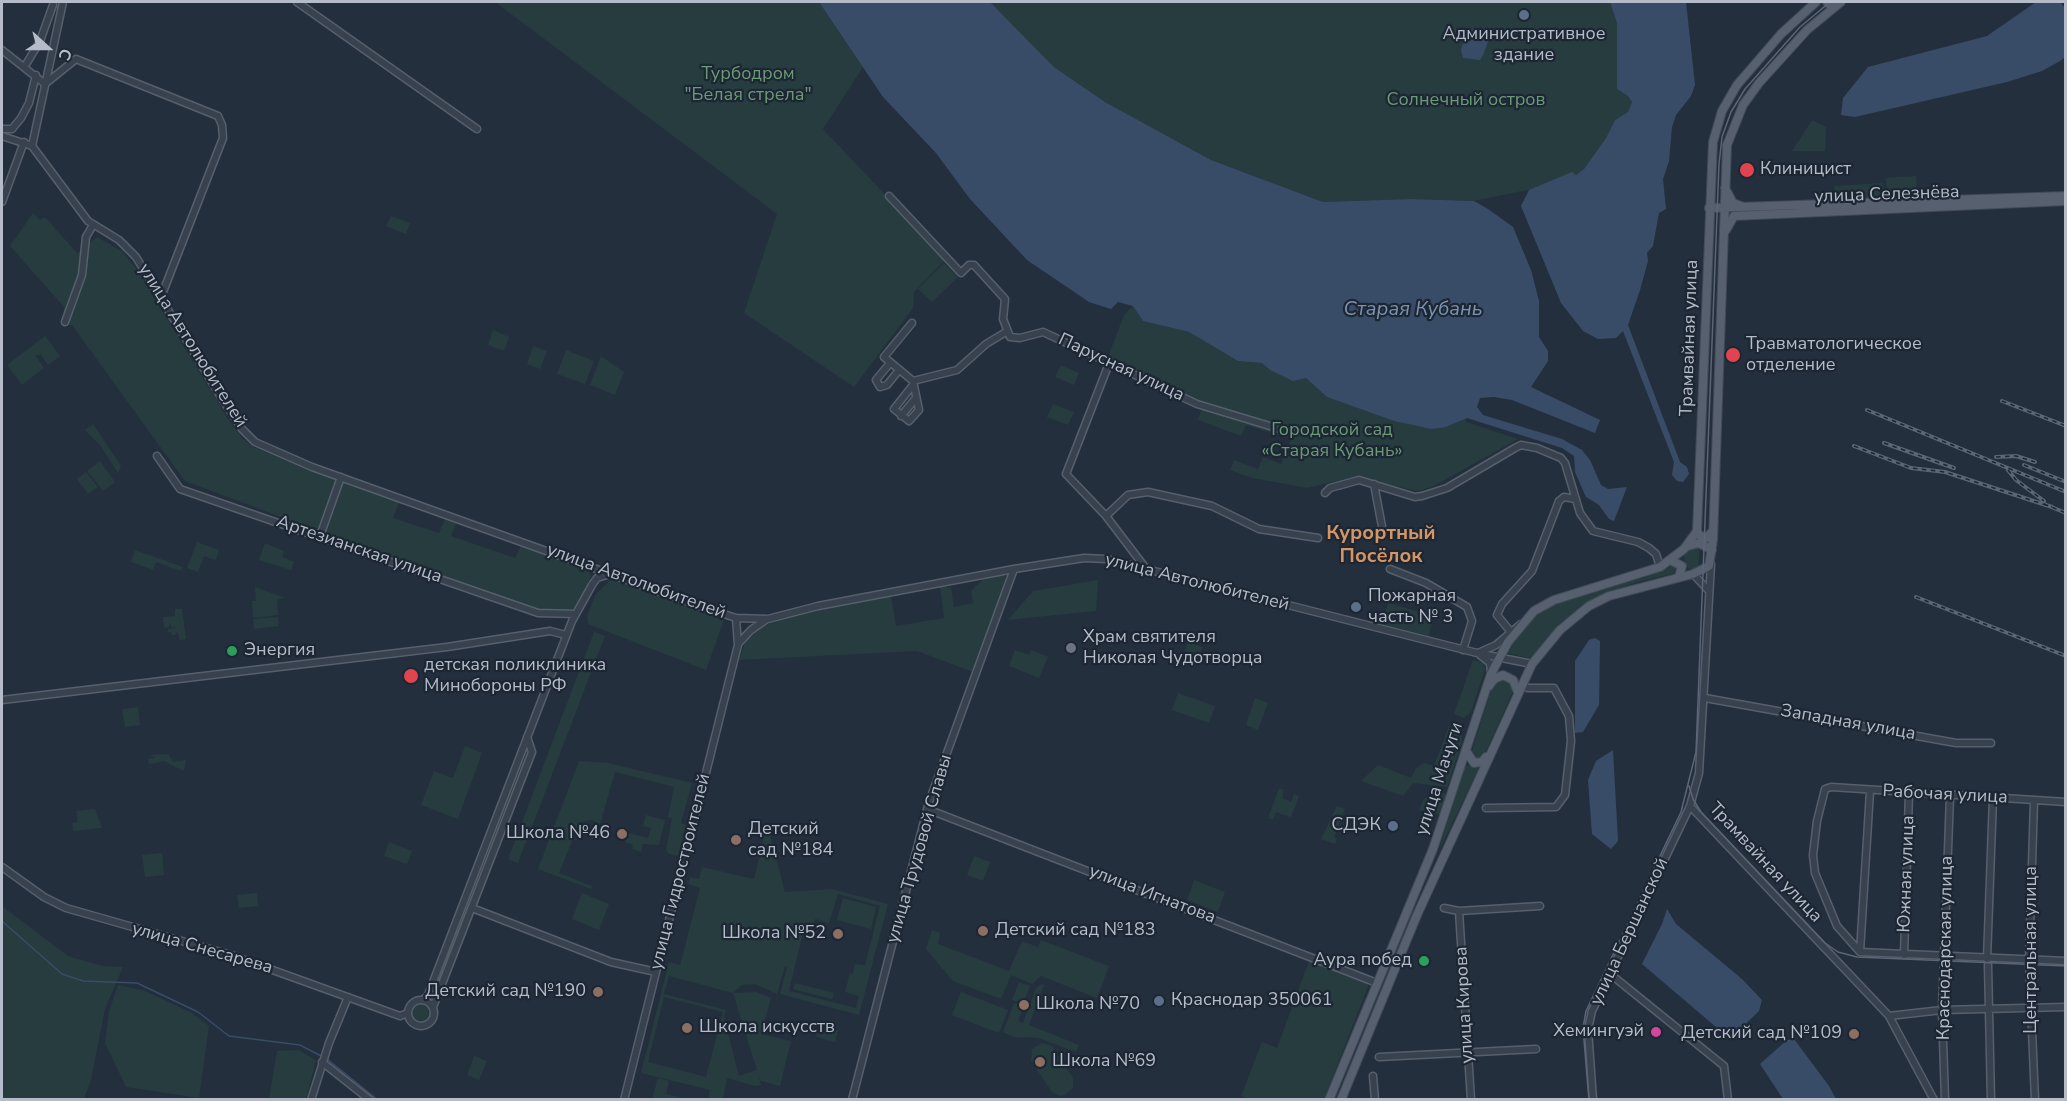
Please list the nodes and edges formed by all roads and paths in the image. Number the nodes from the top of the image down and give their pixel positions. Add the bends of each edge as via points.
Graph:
1 (297, 2) edge
2 (1816, 2) edge
3 (1827, 2) edge
4 (1841, 2) edge
5 (50, 3) edge
6 (62, 5) edge
7 (1833, 8) junction
8 (2, 50) edge
9 (25, 66) junction
10 (36, 75) junction
11 (45, 84) junction
12 (2, 129) edge
13 (477, 129) dead end
14 (2, 136) edge
15 (24, 142) junction
16 (32, 147) junction
17 (1725, 187) junction
18 (889, 196) dead end
19 (2066, 196) edge
20 (2066, 201) edge
21 (2, 202) edge
22 (1709, 208) junction
23 (1724, 208) junction
24 (1744, 208) junction
25 (93, 225) junction
26 (1723, 237) junction
27 (161, 297) junction
28 (65, 322) dead end
29 (912, 323) dead end
30 (1006, 332) junction
31 (1110, 361) junction
32 (890, 363) junction
33 (899, 370) junction
34 (913, 383) junction
35 (916, 398) junction
36 (901, 416) junction
37 (1293, 433) dead end
38 (157, 456) dead end
39 (341, 477) junction
40 (1374, 484) junction
41 (1325, 493) dead end
42 (1576, 499) junction
43 (1106, 516) junction
44 (1697, 531) junction
45 (1713, 531) junction
46 (1383, 532) dead end
47 (320, 536) junction
48 (1318, 538) dead end
49 (1684, 549) junction
50 (1712, 550) junction
51 (1672, 561) junction
52 (1712, 561) junction
53 (1145, 567) junction
54 (1660, 567) junction
55 (1014, 569) junction
56 (1390, 569) dead end
57 (611, 574) junction
58 (1693, 574) junction
59 (1679, 577) junction
60 (1709, 592) junction
61 (576, 614) junction
62 (736, 618) junction
63 (768, 619) junction
64 (1523, 622) junction
65 (1510, 631) junction
66 (566, 635) junction
67 (738, 645) junction
68 (1463, 650) junction
69 (1477, 653) junction
70 (1498, 658) junction
71 (1532, 664) junction
72 (1491, 674) junction
73 (1520, 688) junction
74 (1705, 698) junction
75 (2, 700) edge
76 (1482, 701) junction
77 (527, 737) junction
78 (1991, 743) dead end
79 (1493, 748) junction
80 (1466, 749) junction
81 (518, 760) junction
82 (528, 764) junction
83 (1870, 791) junction
84 (1909, 793) junction
85 (1950, 796) junction
86 (1993, 798) junction
87 (2034, 801) junction
88 (2066, 802) edge
89 (1690, 806) junction
90 (1486, 808) dead end
91 (927, 809) junction
92 (2, 867) edge
93 (461, 905) junction
94 (1540, 906) dead end
95 (472, 908) junction
96 (1444, 908) dead end
97 (1459, 911) junction
98 (1860, 952) junction
99 (1904, 955) junction
100 (1944, 956) junction
101 (2029, 960) junction
102 (1987, 962) junction
103 (2066, 962) edge
104 (656, 972) junction
105 (1608, 973) junction
106 (1377, 983) junction
107 (348, 997) junction
108 (423, 1000) junction
109 (433, 1007) junction
110 (2030, 1007) junction
111 (2066, 1007) edge
112 (1989, 1009) junction
113 (1942, 1010) junction
114 (408, 1013) junction
115 (1889, 1016) junction
116 (1536, 1048) dead end
117 (1468, 1054) junction
118 (324, 1058) junction
119 (1379, 1058) dead end
120 (1373, 1076) dead end
121 (311, 1100) edge
122 (370, 1100) edge
123 (624, 1100) edge
124 (852, 1100) edge
125 (1329, 1100) edge
126 (1341, 1100) edge
127 (1375, 1100) edge
128 (1471, 1100) edge
129 (1593, 1100) edge
130 (1728, 1100) edge
131 (1934, 1100) edge
132 (1945, 1100) edge
133 (1991, 1100) edge
134 (2035, 1100) edge

1 - 13 street
2 - 22 main road, Трамвайная улица via 1737,85 1717,125 1710,160
3 - 7 main road
4 - 7 main road, Трамвайная улица
5 - 6 street
5 - 9 street via 40,41
6 - 11 street
7 - 17 main road, Трамвайная улица via 1807,30 1743,105 1732,127
8 - 9 street
9 - 10 street
10 - 11 street
10 - 12 street via 21,118 12,129
11 - 16 street
11 - 27 street via 76,59 214,113 221,121 220,145
14 - 15 street, улица Автолюбителей
15 - 16 street, улица Автолюбителей
15 - 21 street
16 - 25 street, улица Автолюбителей
17 - 23 main road, Трамвайная улица
17 - 24 main road via 1733,202
18 - 30 street via 962,273 974,265 1005,299
19 - 24 main road, улица Селезнёва
20 - 26 main road, улица Селезнёва via 1734,216
22 - 23 main road, улица Селезнёва
22 - 44 main road, Трамвайная улица
23 - 24 main road, улица Селезнёва
23 - 26 main road, Трамвайная улица
25 - 27 street, улица Автолюбителей via 126,246
25 - 28 street via 86,237 82,275
26 - 45 main road, Трамвайная улица
27 - 39 street, улица Автолюбителей via 219,394 255,442
29 - 32 street via 884,357
30 - 31 street, Парусная улица via 1010,337 1020,338 1043,332
30 - 34 street via 957,370
31 - 37 street, Парусная улица via 1197,404
31 - 43 street via 1066,474
32 - 33 street
32 - 33 street via 876,380 880,387 884,388
33 - 34 street
34 - 35 street
34 - 36 street via 894,409
35 - 36 street
35 - 36 street via 919,410 912,420
38 - 47 street, Артезианская улица via 180,489
39 - 47 street
39 - 57 street, улица Автолюбителей
40 - 41 street via 1349,481
40 - 42 street via 1414,497 1433,494 1521,446 1561,458
40 - 46 street
42 - 54 street via 1580,513 1593,531 1638,542 1656,554
42 - 65 street via 1564,497 1559,501 1532,571 1502,604 1497,615
43 - 48 street via 1128,495 1148,492 1212,506 1259,529
43 - 53 street
44 - 45 main road via 1706,538
44 - 49 main road, улица Мачуги
45 - 50 main road, Трамвайная улица
47 - 61 street, Артезианская улица via 538,613
49 - 50 main road via 1699,543
49 - 51 main road, улица Мачуги
50 - 52 main road, Трамвайная улица
51 - 54 main road, улица Мачуги
51 - 59 main road via 1682,566
52 - 58 main road, улица Мачуги via 1706,569
52 - 60 street, Трамвайная улица
53 - 55 street, улица Автолюбителей via 1084,558
53 - 68 street, улица Автолюбителей
54 - 64 main road, улица Мачуги via 1554,600
55 - 63 street, улица Автолюбителей
55 - 91 street, улица Трудовой Славы
56 - 68 street via 1426,583 1467,607 1472,621
57 - 61 street via 597,578
57 - 62 street, улица Автолюбителей
58 - 59 main road, улица Мачуги
58 - 60 street
59 - 71 main road, улица Мачуги via 1638,587 1589,606 1560,630
60 - 74 street, Трамвайная улица
61 - 66 street
62 - 63 street, улица Автолюбителей
62 - 67 street, улица Гидростроителей
63 - 67 street
64 - 65 street
64 - 70 main road, улица Мачуги
65 - 69 street via 1496,645
66 - 75 street via 550,631 447,647
66 - 77 street
67 - 104 street, улица Гидростроителей
68 - 69 street, улица Автолюбителей
69 - 70 street, улица Автолюбителей
69 - 72 street via 1490,663
70 - 71 street, улица Автолюбителей
70 - 72 main road, улица Мачуги
71 - 73 main road, улица Мачуги
72 - 76 main road, улица Мачуги
73 - 76 main road via 1503,675 1494,679
73 - 79 main road, улица Мачуги
73 - 90 street via 1554,688 1569,716 1571,741 1565,795 1556,807
74 - 78 street, Западная улица via 1956,743
74 - 89 street, Трамвайная улица via 1701,760
76 - 80 main road, улица Мачуги
77 - 81 street
77 - 82 street via 532,752
79 - 80 main road via 1478,764 1470,761
79 - 126 main road, улица Мачуги via 1417,915
80 - 106 main road, улица Мачуги via 1433,849
81 - 82 street via 525,759
81 - 93 street
82 - 95 street
83 - 84 street, Рабочая улица
83 - 98 street
83 - 98 street, Рабочая улица via 1825,789 1813,855 1815,873 1837,926
84 - 85 street, Рабочая улица
84 - 99 street, Южная улица
85 - 86 street, Рабочая улица
85 - 100 street, Краснодарская улица
86 - 87 street, Рабочая улица
86 - 102 street
87 - 88 street, Рабочая улица
87 - 101 street, Центральная улица
89 - 105 street, улица Бершанской
89 - 115 street, Трамвайная улица
91 - 106 street, улица Игнатова
91 - 124 street, улица Трудовой Славы
92 - 107 street, улица Снесарева via 66,908 231,955
93 - 95 street
93 - 108 street
94 - 97 street
95 - 104 street via 611,962
95 - 109 street
96 - 97 street
97 - 117 street, улица Кирова
98 - 99 street
99 - 100 street
100 - 102 street
100 - 113 street, Краснодарская улица
101 - 102 street
101 - 103 street
101 - 110 street, Центральная улица
102 - 112 street
104 - 123 street, улица Гидростроителей
105 - 129 street, улица Бершанской via 1588,1029
105 - 130 street via 1724,1066
106 - 125 main road, улица Мачуги
107 - 114 street, улица Снесарева via 400,1016
107 - 118 street
108 - 109 street
108 - 114 street via 414,1002
109 - 114 street via 433,1018 424,1025 414,1023
110 - 111 street
110 - 112 street
110 - 134 street, Центральная улица
112 - 113 street
112 - 133 street
113 - 115 street
113 - 132 street, Краснодарская улица
115 - 131 street, Трамвайная улица
116 - 117 street
117 - 119 street
117 - 128 street, улица Кирова
118 - 121 street
118 - 122 street
120 - 127 street

